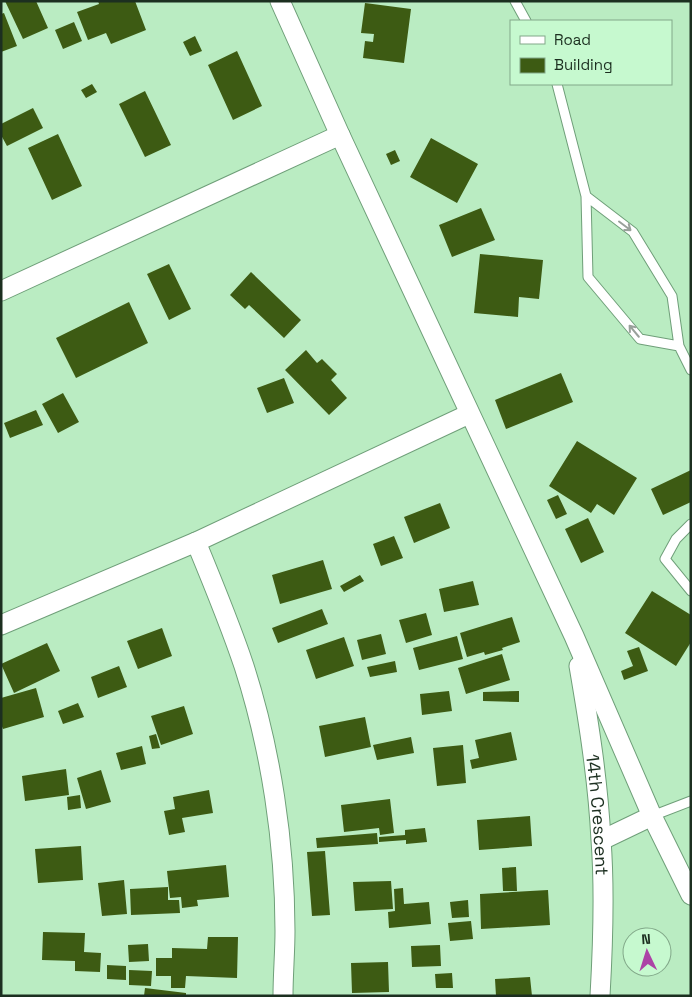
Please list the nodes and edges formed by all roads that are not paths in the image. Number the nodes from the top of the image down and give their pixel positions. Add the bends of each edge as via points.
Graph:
1 (280, 1) edge
2 (515, 1) edge
3 (525, 20) edge
4 (557, 85) edge
5 (340, 135) junction
6 (586, 196) junction
7 (1, 291) edge
8 (679, 346) junction
9 (691, 370) edge
10 (469, 414) junction
11 (691, 524) edge
12 (196, 542) junction
13 (691, 591) edge
14 (1, 625) edge
15 (574, 636) junction
16 (691, 801) edge
17 (652, 816) junction
18 (602, 840) junction
19 (691, 896) edge
20 (283, 996) edge
21 (600, 996) edge

1 - 5 street
2 - 3 lane
4 - 6 lane
5 - 7 street
5 - 10 street
6 -> 8 lane via 633,232 672,296
8 -> 6 lane via 640,339 588,277
8 - 9 lane
10 - 12 street
10 - 15 street
11 - 13 lane via 676,539 665,559
12 - 14 street
12 - 20 street via 244,666 274,797 282,863
15 - 17 street
15 - 18 street, 14th Crescent via 591,738
16 - 17 lane
17 - 18 street
17 - 19 street
18 - 21 street, 14th Crescent via 604,933

